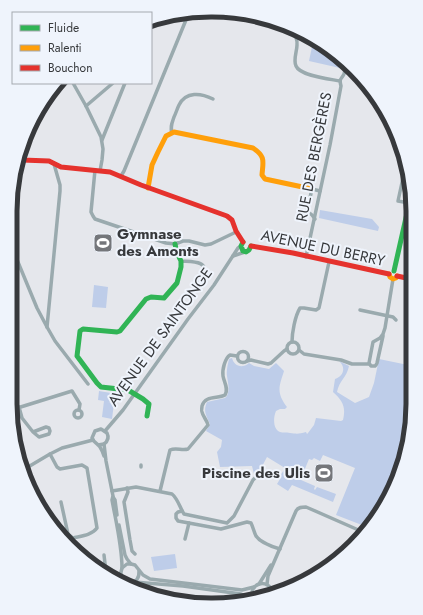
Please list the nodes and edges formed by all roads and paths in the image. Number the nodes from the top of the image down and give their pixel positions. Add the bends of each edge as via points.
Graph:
1 (186, 19) edge
2 (296, 36) edge
3 (344, 70) edge
4 (340, 81) junction
5 (75, 84) edge
6 (112, 84) edge
7 (124, 84) edge
8 (213, 99) dead end
9 (86, 106) junction
10 (172, 133) junction
11 (102, 141) junction
12 (24, 160) edge
13 (54, 164) junction
14 (97, 170) junction
15 (121, 176) junction
16 (403, 179) edge
17 (148, 188) junction
18 (312, 189) junction
19 (320, 191) junction
20 (406, 204) edge
21 (315, 219) junction
22 (406, 219) edge
23 (236, 232) junction
24 (175, 244) junction
25 (242, 244) junction
26 (251, 246) junction
27 (244, 252) junction
28 (233, 256) junction
29 (306, 256) junction
30 (17, 262) edge
31 (181, 262) junction
32 (329, 262) junction
33 (394, 275) junction
34 (406, 278) edge
35 (194, 285) dead end
36 (360, 310) dead end
37 (396, 320) dead end
38 (47, 327) junction
39 (383, 334) junction
40 (292, 342) junction
41 (287, 349) junction
42 (299, 350) junction
43 (237, 356) junction
44 (247, 361) junction
45 (369, 364) junction
46 (88, 384) dead end
47 (134, 394) junction
48 (19, 407) joint
49 (79, 410) dead end
50 (147, 416) dead end
51 (105, 431) junction
52 (33, 432) dead end
53 (93, 440) junction
54 (104, 444) junction
55 (98, 445) junction
56 (50, 454) junction
57 (106, 461) junction
58 (28, 467) edge
59 (255, 478) dead end
60 (127, 488) junction
61 (112, 491) junction
62 (160, 491) junction
63 (113, 496) junction
64 (61, 502) dead end
65 (182, 511) junction
66 (189, 523) junction
67 (359, 530) edge
68 (67, 531) joint
69 (73, 538) joint
70 (185, 539) dead end
71 (280, 549) junction
72 (135, 554) dead end
73 (104, 556) dead end
74 (274, 563) junction
75 (131, 564) junction
76 (105, 566) edge
77 (122, 568) junction
78 (139, 571) junction
79 (121, 573) joint
80 (122, 576) edge
81 (133, 581) edge
82 (138, 583) edge
83 (259, 584) junction
84 (267, 584) junction
85 (254, 587) junction
86 (271, 589) edge
87 (251, 594) edge
88 (243, 595) edge

1 - 15 street
2 - 4 street via 296,68 308,74
3 - 4 street, RUE DES BERGÈRES
4 - 19 street, RUE DES BERGÈRES
5 - 9 street
6 - 9 street
7 - 11 street
8 - 10 street via 198,94 184,98 171,125
9 - 11 street
10 - 17 street via 166,136 152,165
10 - 18 street via 178,132 253,148 264,159 262,175 265,179
11 - 14 street via 102,160
12 - 13 street
13 - 14 street via 61,167
13 - 38 street via 60,191
14 - 15 street
14 - 24 street via 92,212 95,219
15 - 17 street
16 - 20 street via 398,201
17 - 23 street via 227,216 234,223
18 - 19 street
18 - 21 street via 307,211
19 - 21 street, RUE DES BERGÈRES
21 - 29 street, RUE DES BERGÈRES
22 - 33 street
23 - 24 street via 211,244
23 - 25 street
24 - 31 street
25 - 26 street via 248,242
25 - 27 street
25 - 28 street, AVENUE DE SAINTONGE
26 - 27 street
26 - 29 street, AVENUE DU BERRY
27 - 28 street
28 - 47 street, AVENUE DE SAINTONGE
29 - 32 street, AVENUE DU BERRY
30 - 38 street
31 - 35 street via 201,263 203,266 203,273
31 - 47 street via 181,273 177,283 166,297 146,299 120,331 83,328 81,330 77,356 97,383 101,387 128,390
32 - 33 street, AVENUE DU BERRY
32 - 40 street via 319,308 300,308
33 - 34 street, AVENUE DU BERRY
33 - 39 street
36 - 37 street, bridge via 393,317
38 - 46 street
39 - 45 street via 374,342
39 - 45 street via 376,365
40 - 41 street
40 - 42 street via 297,343
41 - 42 street via 293,354
41 - 44 street via 268,364
42 - 45 street via 304,354 352,364
43 - 44 street via 240,362
43 - 44 street via 245,352 248,355
43 - 62 street via 230,355 227,358 223,374 227,390 225,395 207,399 202,406 201,412 208,425 188,448 170,450
47 - 50 street via 149,404
47 - 51 street, AVENUE DE SAINTONGE
48 - 49 street via 72,391 80,404
48 - 52 street via 22,418
51 - 53 street via 97,430 92,435
51 - 54 street via 108,438
53 - 55 street
53 - 56 street
54 - 55 street
54 - 57 street
55 - 57 street
56 - 58 street
56 - 69 street via 60,469 82,465 87,468 97,528 86,535
57 - 61 street
59 - 65 street via 234,516 227,523 184,514
60 - 61 street
60 - 62 street via 139,487
60 - 72 street via 124,502 132,551
61 - 63 street
62 - 65 street via 175,496
63 - 75 street via 125,555
63 - 77 street
64 - 68 street
65 - 66 street via 176,514 176,518 178,521
66 - 70 street
66 - 71 street via 221,529 248,522 259,539
67 - 71 street via 301,507 297,509
68 - 69 street
71 - 74 street
73 - 76 street
74 - 83 street
74 - 84 street
75 - 77 street
75 - 78 street
77 - 79 street
78 - 81 street via 139,577
78 - 85 street via 150,579 242,590
79 - 80 street
82 - 88 street via 183,586
83 - 84 street
83 - 85 street
84 - 86 street
85 - 87 street

